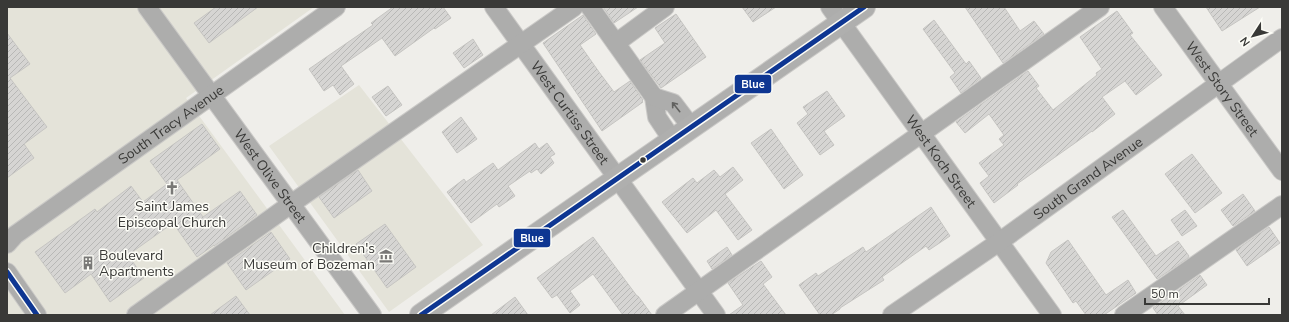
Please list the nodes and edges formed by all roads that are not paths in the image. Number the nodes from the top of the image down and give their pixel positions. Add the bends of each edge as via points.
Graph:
1 (146, 7) edge
2 (336, 7) edge
3 (494, 7) edge
4 (574, 7) edge
5 (590, 7) edge
6 (665, 7) edge
7 (864, 7) edge
8 (1100, 7) edge
9 (1163, 7) edge
10 (836, 15) edge
11 (1282, 38) edge
12 (616, 43) junction
13 (521, 44) junction
14 (1218, 83) junction
15 (212, 94) junction
16 (654, 97) junction
17 (692, 128) junction
18 (922, 134) junction
19 (673, 141) junction
20 (1282, 171) edge
21 (618, 179) junction
22 (291, 204) junction
23 (1282, 204) edge
24 (999, 242) junction
25 (7, 244) edge
26 (7, 272) edge
27 (699, 291) junction
28 (37, 315) edge
29 (136, 315) edge
30 (372, 315) edge
31 (421, 315) edge
32 (665, 315) edge
33 (716, 315) edge
34 (892, 315) edge
35 (1052, 315) edge
36 (1124, 315) edge

1 - 15 street, West Olive Street
2 - 15 street, South Tracy Avenue
3 - 13 street, West Curtiss Street
4 - 13 street
5 - 12 street
6 - 12 street
7 - 10 main road
8 - 18 street
9 - 14 street, West Story Street
10 - 17 main road
10 - 18 street, West Koch Street
11 - 14 street, South Grand Avenue
12 - 16 street
13 - 21 street, West Curtiss Street
13 - 22 street
14 - 20 street, West Story Street
14 - 24 street, South Grand Avenue
15 - 22 street, West Olive Street
15 - 25 street, South Tracy Avenue via 15,235
17 -> 16 street via 673,102
16 - 19 street via 657,117
17 - 19 main road
18 - 24 street, West Koch Street
18 - 27 street
19 - 21 main road
21 - 27 street, West Curtiss Street
21 - 31 main road
22 - 29 street
22 - 30 street, West Olive Street
23 - 36 street
24 - 34 street, South Grand Avenue
24 - 35 street, West Koch Street
26 - 28 street
27 - 32 street
27 - 33 street, West Curtiss Street

